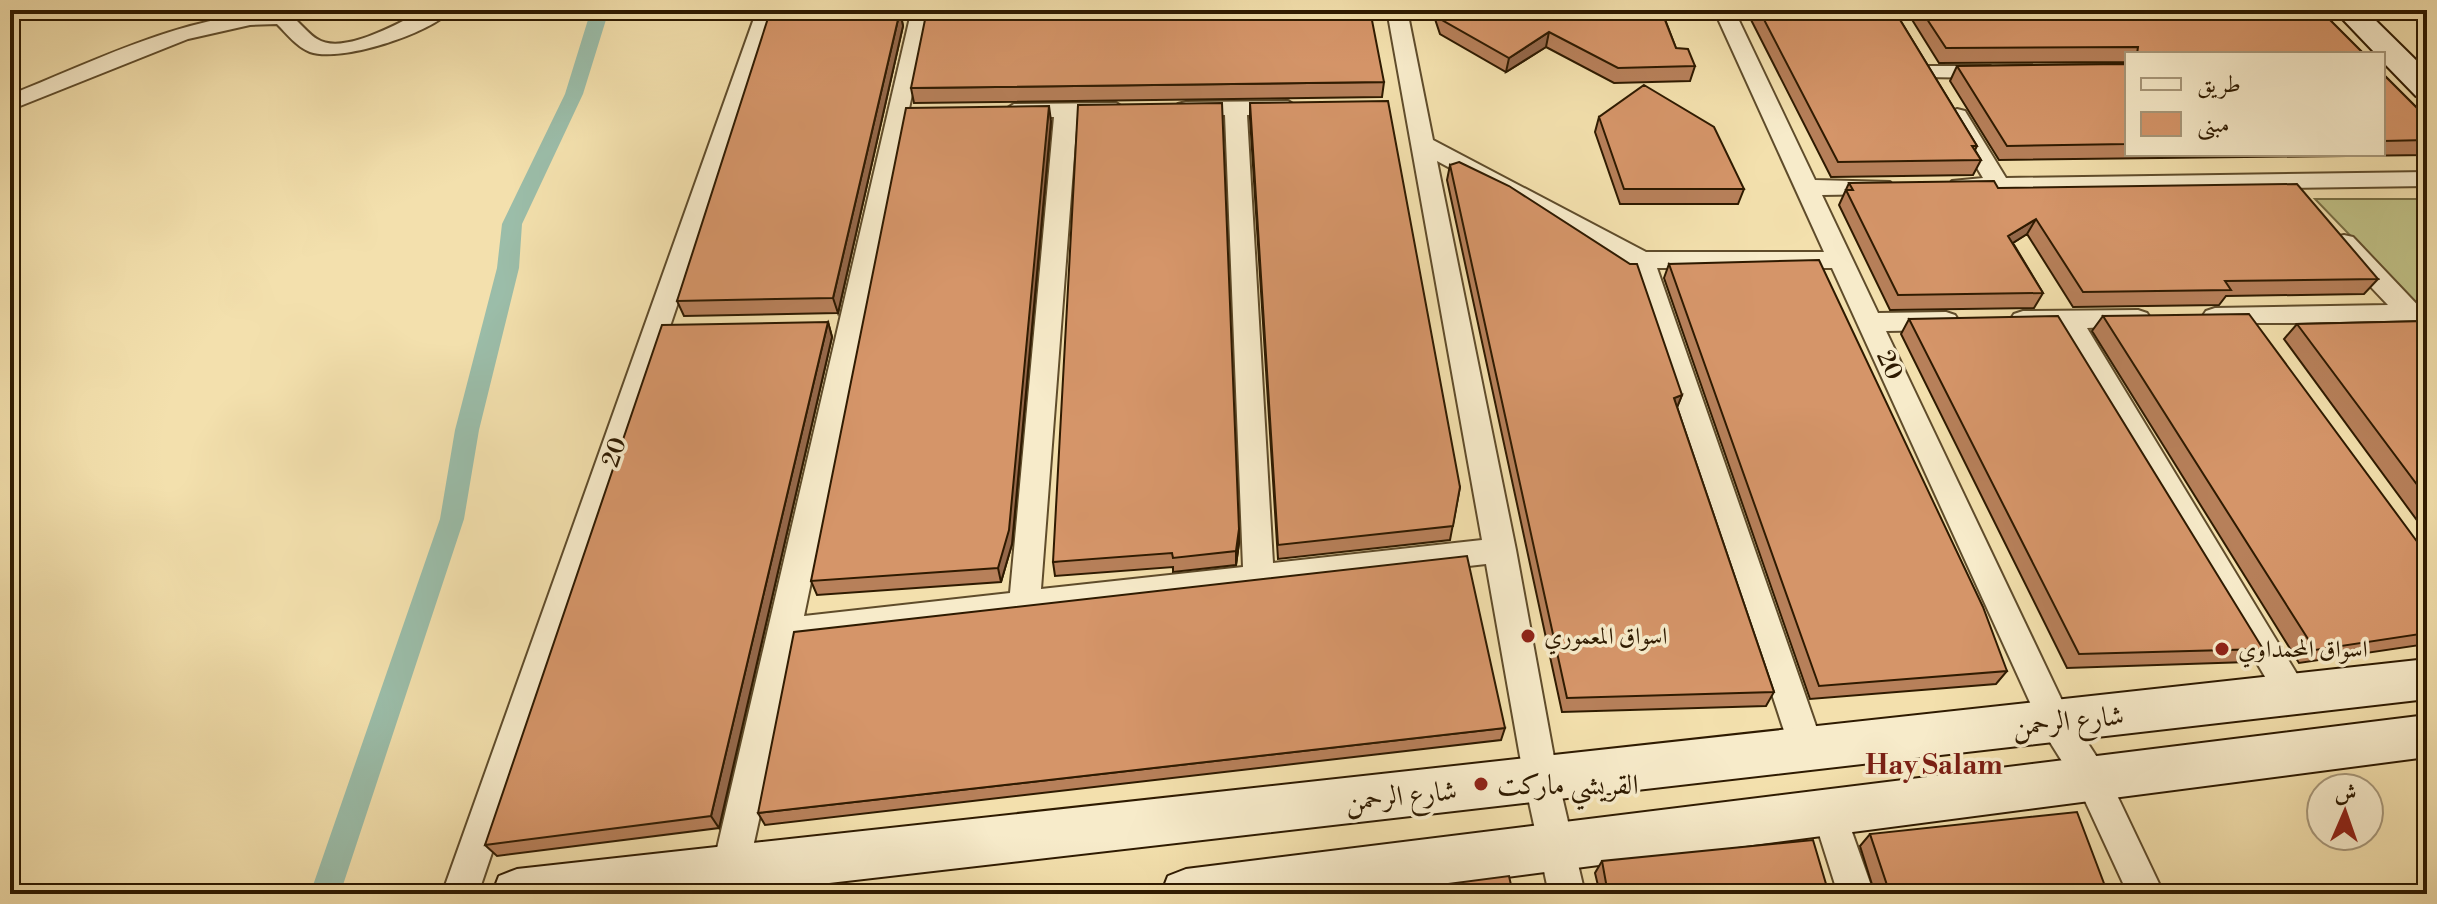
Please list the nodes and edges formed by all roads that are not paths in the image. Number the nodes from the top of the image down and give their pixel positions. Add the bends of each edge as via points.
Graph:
1 (441, 10) edge
2 (1397, 10) edge
3 (1724, 10) edge
4 (1382, 11) edge
5 (770, 16) edge
6 (2338, 16) edge
7 (918, 17) dead end
8 (1915, 47) edge
9 (2357, 52) edge
10 (2373, 52) edge
11 (2385, 64) edge
12 (2018, 71) edge
13 (1930, 72) junction
14 (2385, 80) edge
15 (2422, 102) edge
16 (10, 103) edge
17 (1386, 106) edge
18 (1416, 106) junction
19 (1311, 107) edge
20 (1236, 108) junction
21 (1066, 111) junction
22 (928, 112) edge
23 (989, 112) edge
24 (897, 113) junction
25 (1423, 144) junction
26 (2427, 179) edge
27 (2286, 181) junction
28 (1999, 185) junction
29 (1903, 186) edge
30 (1935, 186) edge
31 (1807, 188) junction
32 (2307, 203) edge
33 (2328, 226) edge
34 (1642, 260) junction
35 (1841, 260) junction
36 (2250, 317) junction
37 (2159, 318) edge
38 (2190, 318) edge
39 (2069, 320) junction
40 (1871, 322) junction
41 (2419, 323) edge
42 (821, 325) edge
43 (851, 325) junction
44 (687, 327) edge
45 (657, 328) junction
46 (2268, 341) edge
47 (1501, 550) junction
48 (1259, 578) junction
49 (1025, 601) junction
50 (785, 631) junction
51 (2427, 679) edge
52 (2292, 694) junction
53 (2055, 721) junction
54 (2427, 736) edge
55 (1807, 749) junction
56 (1541, 779) junction
57 (2092, 779) junction
58 (1829, 812) junction
59 (1558, 847) junction
60 (730, 870) junction
61 (460, 894) edge
62 (517, 894) edge
63 (1186, 894) edge
64 (1567, 894) edge
65 (1856, 894) edge
66 (2146, 894) edge

1 - 16 street via 341,49 312,45 282,18 233,20 122,56
2 - 4 street
2 - 18 street
3 - 31 street, 20
5 - 45 street, 20
6 - 9 street
6 - 10 street
7 - 24 street
8 - 13 street
11 - 15 street
12 - 13 street
13 - 28 street
14 - 15 street
17 - 18 street
18 - 25 street
19 - 20 street
20 - 21 street
20 - 48 street
21 - 23 street
21 - 49 street
22 - 24 street
24 - 43 street
25 - 34 street
25 - 47 street
26 - 27 street
27 - 28 street
27 - 32 street
28 - 30 street
29 - 31 street
31 - 35 street, 20
33 - 41 street
34 - 35 street
34 - 55 street
35 - 40 street, 20
36 - 38 street
36 - 41 street
36 - 46 street
37 - 39 street
39 - 40 street
39 - 52 street
40 - 53 street, 20
42 - 43 street
43 - 50 street
44 - 45 street
45 - 61 street, 20
47 - 48 street
47 - 56 street
48 - 49 street
49 - 50 street
50 - 60 street
51 - 52 street, شارع الرحمن
52 - 53 street, شارع الرحمن
53 - 55 street, شارع الرحمن
53 - 57 street, 20
54 - 57 street
55 - 56 street, شارع الرحمن
56 - 59 street
56 - 60 street, شارع الرحمن
57 - 58 street
57 - 66 street
58 - 59 street
58 - 65 street
59 - 63 street
59 - 64 street
60 - 62 street, شارع الرحمن

